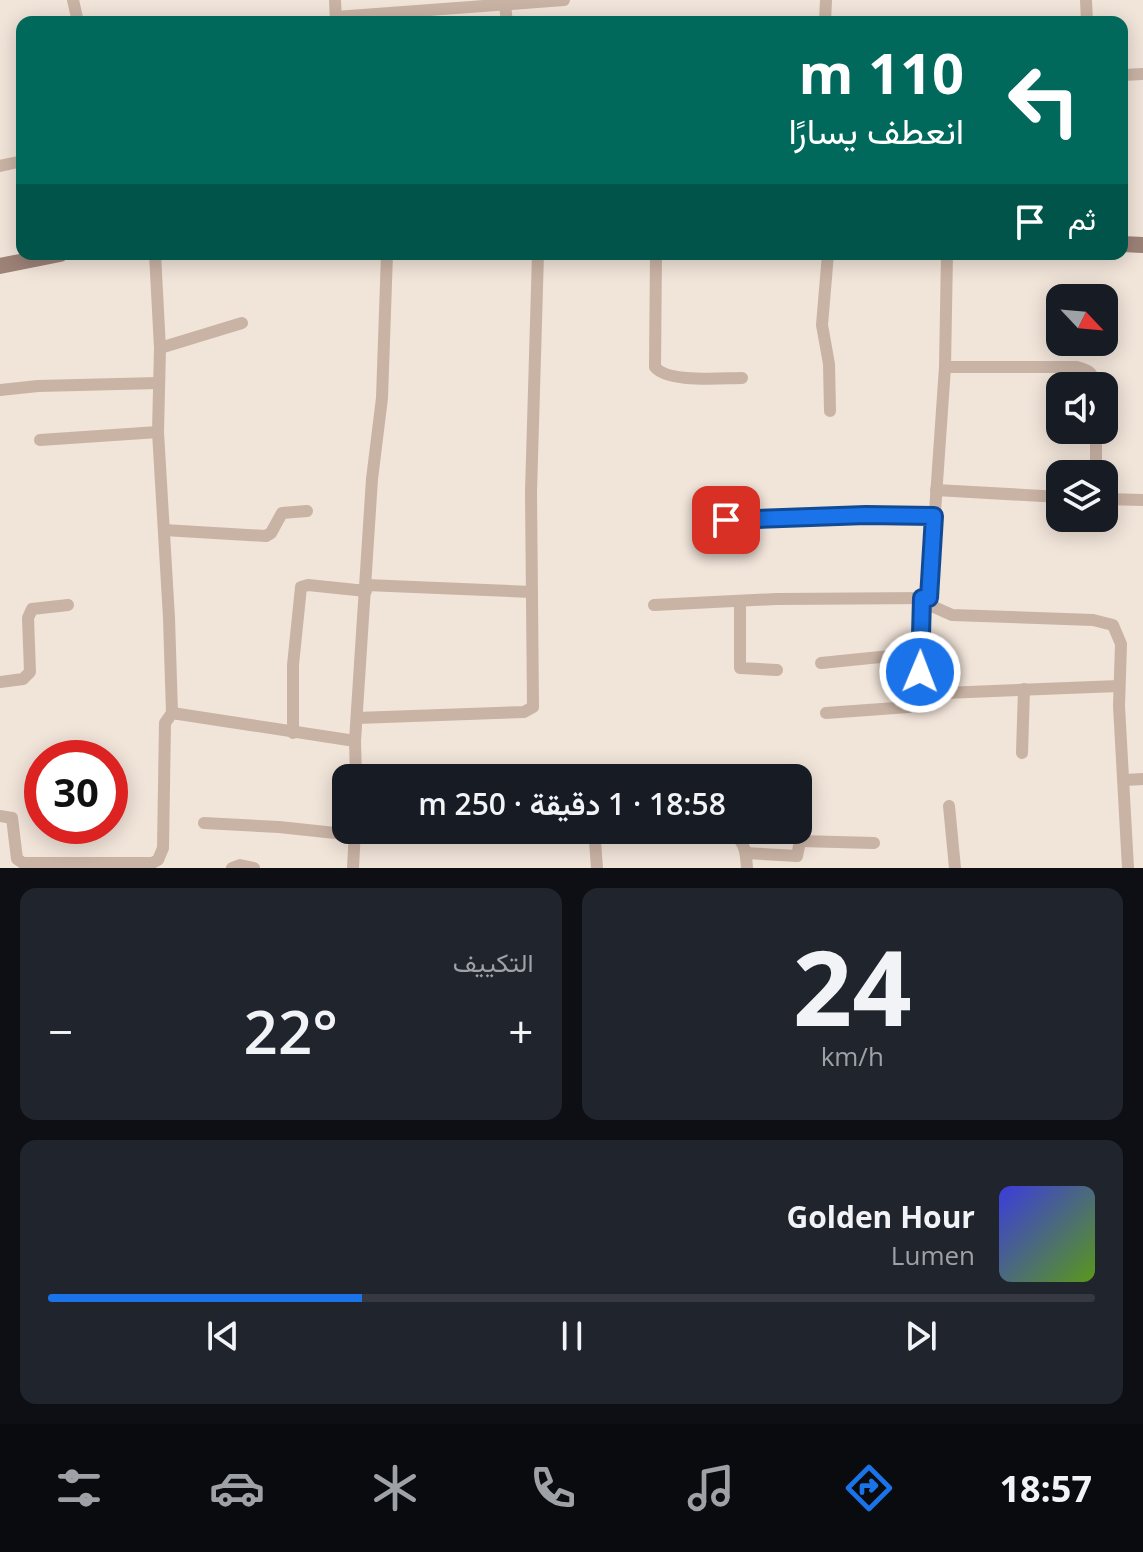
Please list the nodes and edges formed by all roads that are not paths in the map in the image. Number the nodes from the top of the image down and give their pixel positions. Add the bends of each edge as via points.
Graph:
1 (560, 0) edge
2 (505, 5) junction
3 (381, 16) edge
4 (506, 16) edge
5 (30, 260) edge
6 (155, 260) edge
7 (387, 260) edge
8 (538, 260) edge
9 (656, 260) edge
10 (827, 260) edge
11 (947, 260) edge
12 (0, 266) edge
13 (242, 323) dead end
14 (160, 348) junction
15 (945, 367) junction
16 (1091, 372) edge
17 (742, 378) dead end
18 (158, 383) junction
19 (0, 390) edge
20 (830, 411) dead end
21 (158, 432) junction
22 (40, 440) dead end
23 (936, 490) junction
24 (1046, 496) edge
25 (1118, 499) edge
26 (1143, 500) edge
27 (307, 511) dead end
28 (934, 516) junction
29 (706, 520) dead end
30 (164, 530) junction
31 (366, 588) junction
32 (532, 592) junction
33 (925, 598) junction
34 (740, 602) junction
35 (68, 605) dead end
36 (654, 605) dead end
37 (920, 653) junction
38 (821, 663) dead end
39 (777, 670) dead end
40 (0, 682) edge
41 (1119, 686) junction
42 (1024, 689) junction
43 (944, 693) dead end
44 (172, 713) junction
45 (826, 713) dead end
46 (357, 718) junction
47 (293, 733) junction
48 (355, 741) junction
49 (1022, 753) dead end
50 (356, 764) edge
51 (1143, 779) edge
52 (1125, 780) junction
53 (949, 806) dead end
54 (0, 816) edge
55 (204, 823) dead end
56 (332, 831) edge
57 (812, 841) edge
58 (874, 843) dead end
59 (354, 844) edge
60 (595, 844) edge
61 (742, 844) edge
62 (799, 844) edge
63 (746, 853) junction
64 (1143, 857) edge
65 (1128, 863) edge
66 (232, 868) edge
67 (254, 868) edge
68 (353, 868) edge
69 (597, 868) edge
70 (747, 868) edge
71 (955, 868) edge

1 - 2 street
2 - 3 street
2 - 4 street
5 - 12 street
6 - 14 street
7 - 31 street
8 - 32 street
9 - 17 street via 658,372
10 - 20 street via 822,325
11 - 15 street
13 - 14 street
14 - 18 street
15 - 16 street via 1077,367
15 - 23 street
18 - 19 street
18 - 21 street
21 - 22 street
21 - 30 street
23 - 24 street
23 - 28 street
25 - 26 street
27 - 30 street via 282,513 266,536
28 - 29 street
28 - 33 street
30 - 44 street
31 - 32 street
31 - 46 street
31 - 47 street via 301,587
32 - 46 street via 534,704 529,711
33 - 34 street
33 - 37 street
33 - 41 street via 952,615 1113,625 1121,644
34 - 36 street
34 - 39 street via 740,668
35 - 40 street via 32,609 30,672 23,679
37 - 38 street
37 - 45 street via 916,704
41 - 42 street
41 - 52 street
42 - 43 street
42 - 49 street
44 - 47 street
44 - 54 street via 165,723 163,848 158,860 23,863 15,851 13,820
46 - 48 street
47 - 48 street
48 - 50 street
51 - 52 street
52 - 65 street
53 - 71 street
55 - 56 street
57 - 58 street
59 - 68 street
60 - 69 street
61 - 63 street
62 - 63 street via 797,856
63 - 70 street
64 - 65 street
66 - 67 street

